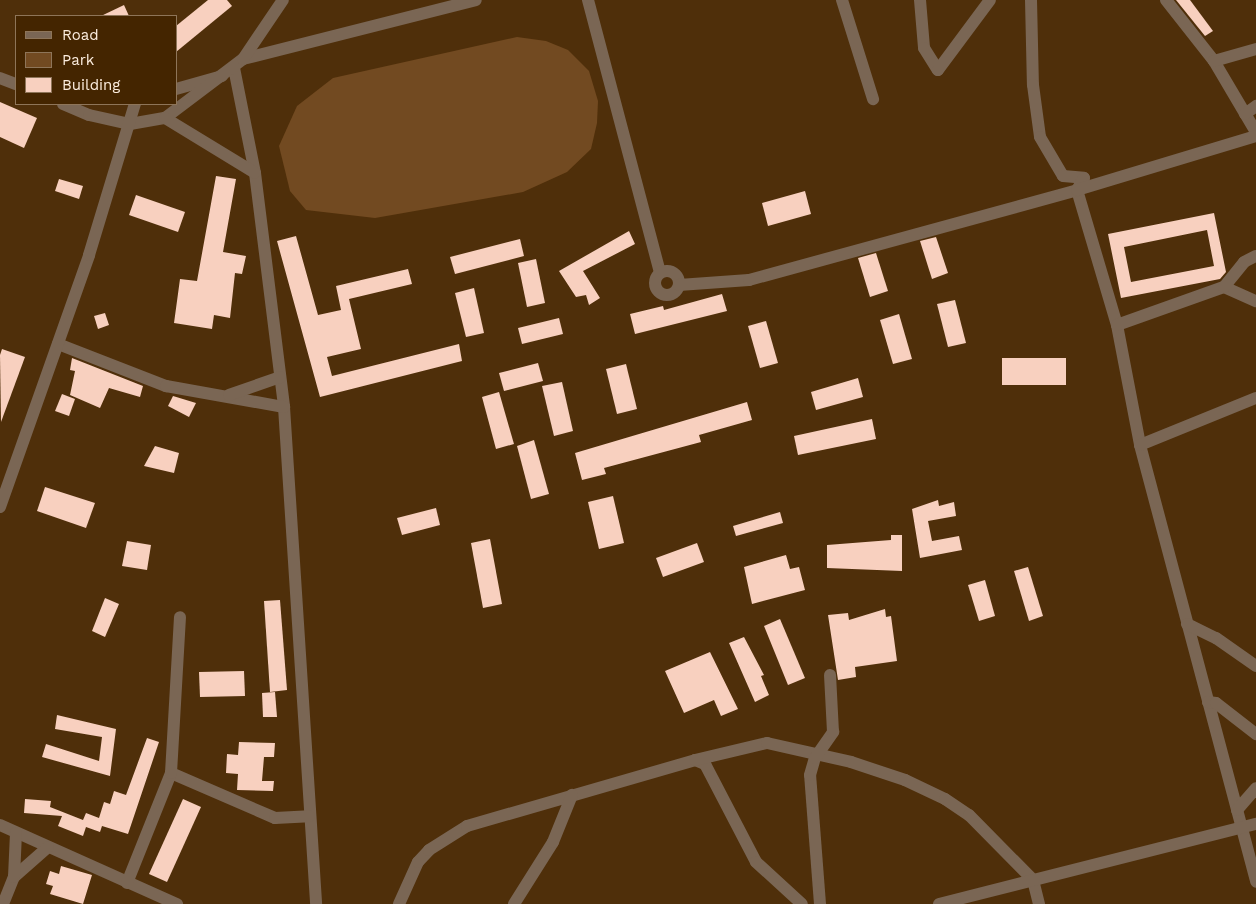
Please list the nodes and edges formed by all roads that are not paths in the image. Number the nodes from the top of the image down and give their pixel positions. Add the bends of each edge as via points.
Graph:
1 (284, 0) edge
2 (476, 0) edge
3 (588, 0) edge
4 (842, 0) edge
5 (920, 0) edge
6 (990, 0) edge
7 (1031, 0) edge
8 (1166, 0) edge
9 (1256, 49) edge
10 (1214, 61) junction
11 (234, 67) junction
12 (0, 78) edge
13 (15, 84) edge
14 (178, 88) edge
15 (873, 99) dead end
16 (65, 105) edge
17 (135, 105) edge
18 (1256, 106) edge
19 (1245, 114) junction
20 (165, 118) junction
21 (130, 124) junction
22 (1256, 132) edge
23 (1256, 136) edge
24 (255, 173) junction
25 (1078, 190) junction
26 (1256, 256) edge
27 (660, 273) junction
28 (679, 285) junction
29 (1224, 287) junction
30 (1256, 301) edge
31 (1117, 325) junction
32 (58, 344) junction
33 (280, 377) junction
34 (224, 397) junction
35 (1256, 398) edge
36 (284, 407) junction
37 (1140, 445) junction
38 (3, 491) edge
39 (0, 506) edge
40 (180, 617) dead end
41 (1187, 624) junction
42 (1256, 666) edge
43 (830, 675) dead end
44 (1208, 702) junction
45 (1255, 736) edge
46 (820, 754) junction
47 (695, 760) junction
48 (171, 773) junction
49 (1256, 788) edge
50 (572, 795) junction
51 (1238, 810) junction
52 (310, 816) junction
53 (1256, 824) edge
54 (0, 825) edge
55 (1242, 828) junction
56 (16, 833) junction
57 (48, 847) junction
58 (14, 877) junction
59 (1033, 880) junction
60 (1256, 882) edge
61 (127, 883) junction
62 (3, 904) edge
63 (177, 904) edge
64 (316, 904) edge
65 (399, 904) edge
66 (514, 904) edge
67 (802, 904) edge
68 (820, 904) edge
69 (939, 904) edge
70 (1039, 904) edge

1 - 11 street
2 - 11 street
3 - 27 street
4 - 15 street
5 - 6 street via 924,48 938,70
7 - 25 street via 1038,127 1055,168 1062,176 1084,178
8 - 10 street
9 - 10 street
10 - 19 street
11 - 14 street
11 - 20 street
11 - 24 street
12 - 13 street
16 - 21 street via 89,115
17 - 21 street
18 - 19 street
19 - 22 street
20 - 21 street
20 - 24 street
21 - 32 street
23 - 25 street
24 - 33 street
25 - 28 street via 749,280
25 - 31 street
26 - 29 street via 1244,262
27 - 28 street via 676,274
27 - 28 street via 655,282 659,292 669,295
29 - 30 street
29 - 31 street
31 - 37 street
32 - 34 street via 166,386
32 - 38 street
33 - 34 street
33 - 36 street
34 - 36 street
35 - 37 street
36 - 52 street
37 - 41 street
38 - 39 street
40 - 48 street
41 - 42 street via 1216,638
41 - 44 street
43 - 46 street via 833,732
44 - 45 street via 1225,709
44 - 51 street
46 - 47 street via 767,743
46 - 59 street via 905,780 945,799 969,814
46 - 68 street via 810,775
47 - 50 street
47 - 67 street via 705,764 756,862
48 - 52 street via 276,818
48 - 61 street
49 - 51 street
50 - 65 street via 466,826 418,862
50 - 66 street via 553,842
51 - 55 street
52 - 64 street
53 - 55 street
54 - 56 street
55 - 59 street
55 - 60 street
56 - 57 street
56 - 58 street
57 - 58 street
57 - 61 street
58 - 62 street
59 - 69 street
59 - 70 street
61 - 63 street

